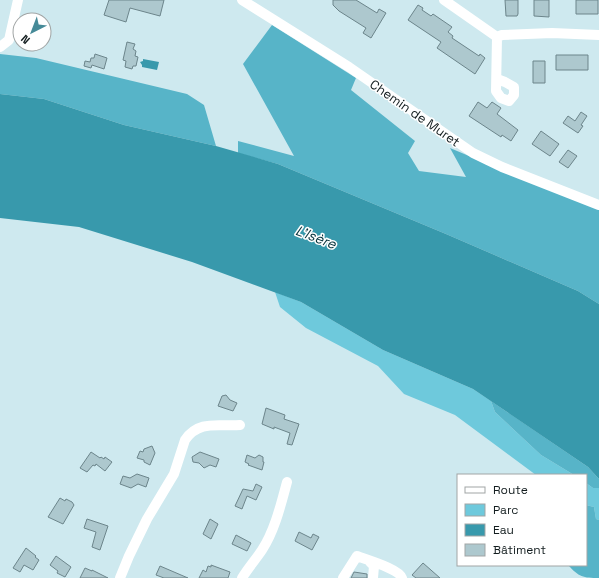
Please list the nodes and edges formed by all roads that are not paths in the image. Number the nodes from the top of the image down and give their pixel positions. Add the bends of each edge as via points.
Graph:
1 (18, 0) edge
2 (242, 0) edge
3 (444, 0) edge
4 (599, 34) edge
5 (497, 37) junction
6 (0, 47) edge
7 (497, 79) dead end
8 (599, 205) edge
9 (240, 425) dead end
10 (287, 482) dead end
11 (370, 562) junction
12 (120, 578) edge
13 (242, 578) edge
14 (343, 578) edge
15 (373, 578) edge
16 (402, 578) edge

1 - 6 street via 8,40
2 - 8 street, Chemin de Muret via 349,67 474,153 502,167
3 - 5 street
4 - 5 street via 552,33
5 - 7 street
9 - 12 street via 206,425 188,436 174,474 147,519
10 - 13 street via 269,536
11 - 14 street via 357,556
11 - 15 street via 374,566
11 - 16 street via 394,570

